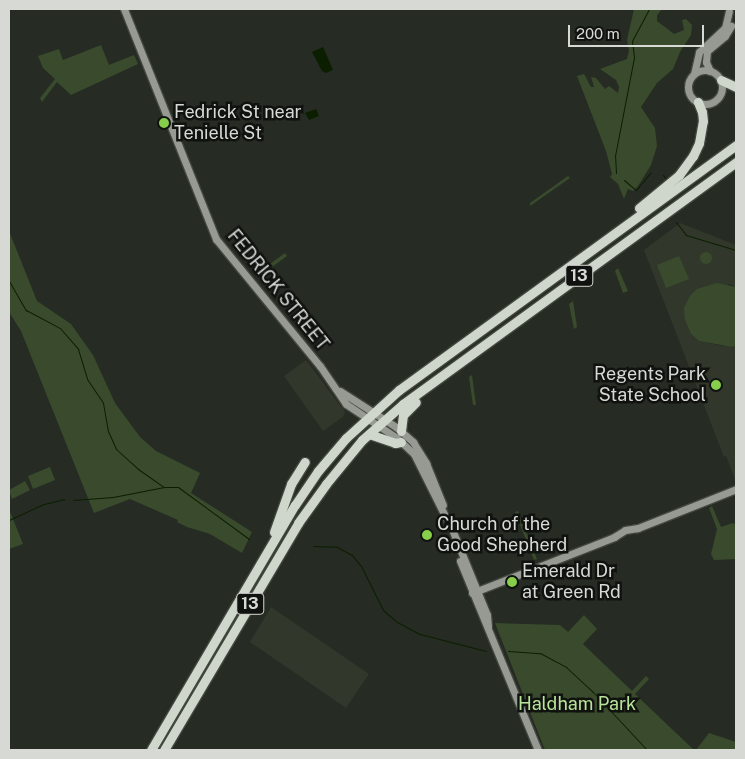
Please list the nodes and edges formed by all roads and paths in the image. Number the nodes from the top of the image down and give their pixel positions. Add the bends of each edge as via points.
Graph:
1 (124, 9) edge
2 (729, 10) edge
3 (710, 71) junction
4 (694, 74) junction
5 (720, 80) junction
6 (736, 86) edge
7 (698, 102) junction
8 (736, 145) edge
9 (736, 162) edge
10 (628, 224) junction
11 (443, 375) junction
12 (369, 416) junction
13 (381, 423) junction
14 (401, 431) junction
15 (369, 434) junction
16 (401, 442) junction
17 (305, 462) dead end
18 (736, 489) edge
19 (447, 520) junction
20 (274, 541) junction
21 (475, 592) junction
22 (151, 750) edge
23 (164, 750) edge
24 (538, 750) edge

1 - 12 street, FEDRICK STREET via 212,232 346,404
2 - 3 street via 732,19 729,31 706,55
2 - 4 street via 725,28 699,52
3 - 4 street
3 - 5 street
4 - 7 street via 689,87 692,97
5 - 6 highway
5 - 7 street via 722,89 715,100 707,104
7 - 10 highway via 703,121 693,156 679,176 634,213
8 - 10 highway, 13
9 - 11 highway, 13
10 - 12 highway, 13 via 399,390
11 - 13 highway, 13
11 - 14 highway via 405,411 400,422
12 - 13 street, FEDRICK STREET
12 - 20 highway, 13 via 318,471
13 - 14 street
13 - 15 highway, 13
13 - 16 street
14 - 19 street via 413,442 426,463
15 - 16 highway
15 - 23 highway, 13 via 343,462 302,517
16 - 19 street via 417,459
17 - 20 highway via 286,497
18 - 21 street via 638,528 625,530 614,538
19 - 21 street
20 - 22 highway, 13
21 - 24 street via 487,615 488,626

